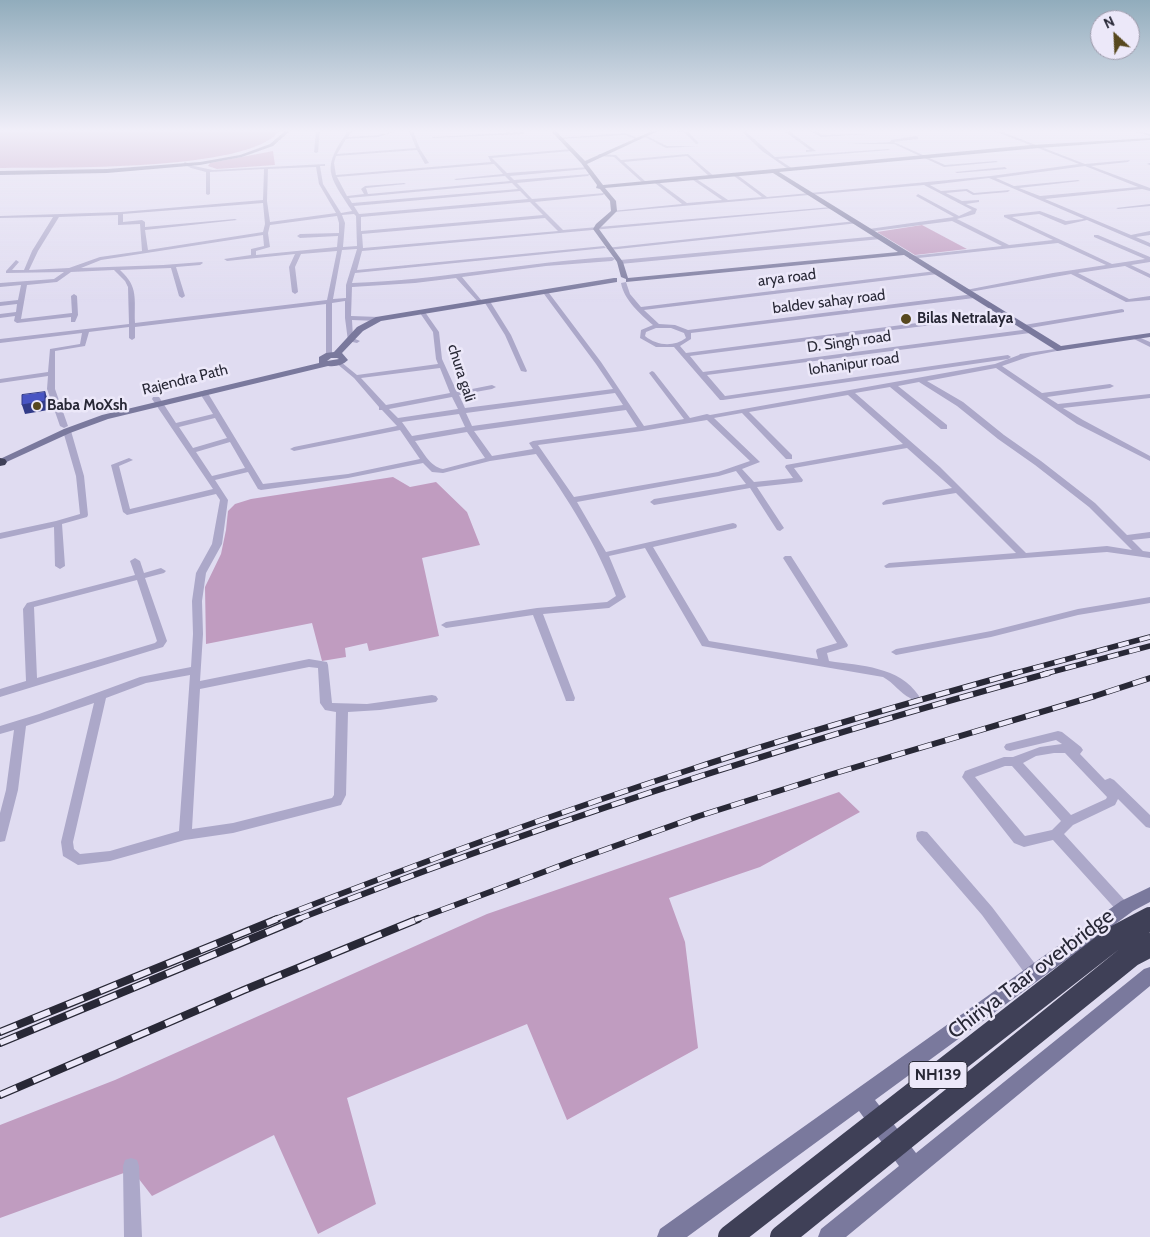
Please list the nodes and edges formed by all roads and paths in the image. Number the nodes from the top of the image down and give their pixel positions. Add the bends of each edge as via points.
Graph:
1 (208, 189) edge
2 (266, 189) edge
3 (324, 189) edge
4 (342, 189) edge
5 (363, 189) edge
6 (435, 189) junction
7 (438, 189) edge
8 (601, 189) edge
9 (601, 189) edge
10 (665, 189) edge
11 (708, 189) edge
12 (754, 189) edge
13 (799, 189) edge
14 (875, 189) edge
15 (934, 189) edge
16 (1010, 189) joint
17 (1136, 189) edge
18 (521, 190) joint
19 (408, 191) joint
20 (940, 192) junction
21 (208, 194) dead end
22 (603, 194) junction
23 (367, 195) junction
24 (809, 195) junction
25 (918, 195) dead end
26 (347, 197) junction
27 (440, 197) junction
28 (766, 198) junction
29 (1037, 198) junction
30 (266, 201) junction
31 (610, 201) junction
32 (532, 202) junction
33 (726, 202) junction
34 (977, 202) dead end
35 (960, 203) junction
36 (351, 204) junction
37 (1150, 204) edge
38 (686, 205) junction
39 (936, 205) junction
40 (832, 208) junction
41 (1118, 208) dead end
42 (446, 209) junction
43 (614, 211) junction
44 (121, 213) junction
45 (57, 214) junction
46 (302, 214) dead end
47 (339, 214) junction
48 (357, 214) junction
49 (285, 215) dead end
50 (276, 216) dead end
51 (547, 216) junction
52 (0, 217) edge
53 (268, 217) junction
54 (955, 218) junction
55 (234, 220) dead end
56 (1086, 220) junction
57 (856, 223) junction
58 (268, 224) junction
59 (143, 229) junction
60 (594, 230) junction
61 (869, 231) junction
62 (359, 232) junction
63 (562, 232) junction
64 (265, 233) junction
65 (1150, 233) edge
66 (340, 234) junction
67 (300, 236) dead end
68 (1096, 236) dead end
69 (1128, 237) junction
70 (879, 238) junction
71 (1060, 241) junction
72 (1150, 245) edge
73 (340, 248) junction
74 (606, 248) junction
75 (1008, 248) junction
76 (360, 249) junction
77 (145, 251) junction
78 (299, 252) junction
79 (904, 253) junction
80 (254, 256) junction
81 (911, 258) junction
82 (227, 259) dead end
83 (612, 259) junction
84 (1150, 259) edge
85 (16, 262) dead end
86 (200, 262) dead end
87 (620, 262) junction
88 (1126, 264) junction
89 (173, 266) junction
90 (1112, 266) junction
91 (116, 269) junction
92 (70, 270) junction
93 (26, 271) junction
94 (353, 272) junction
95 (1072, 272) junction
96 (936, 273) junction
97 (458, 276) junction
98 (1150, 276) edge
99 (621, 280) junction
100 (24, 284) junction
101 (0, 285) edge
102 (349, 285) junction
103 (295, 292) dead end
104 (966, 292) junction
105 (548, 294) junction
106 (74, 296) dead end
107 (182, 296) dead end
108 (974, 296) junction
109 (1150, 298) edge
110 (349, 300) junction
111 (329, 301) junction
112 (479, 301) junction
113 (20, 302) junction
114 (488, 303) junction
115 (0, 304) edge
116 (191, 309) dead end
117 (640, 309) junction
118 (1122, 311) dead end
119 (423, 313) junction
120 (17, 314) junction
121 (1002, 314) junction
122 (75, 315) junction
123 (0, 316) edge
124 (196, 316) junction
125 (348, 318) junction
126 (379, 319) junction
127 (131, 325) junction
128 (658, 326) junction
129 (1027, 329) junction
130 (86, 330) junction
131 (70, 332) junction
132 (687, 332) junction
133 (1150, 334) edge
134 (1134, 337) junction
135 (132, 338) dead end
136 (0, 340) edge
137 (354, 340) junction
138 (676, 345) junction
139 (1150, 345) edge
140 (1060, 350) junction
141 (1029, 354) junction
142 (684, 355) junction
143 (332, 359) junction
144 (442, 366) junction
145 (997, 366) junction
146 (524, 371) dead end
147 (652, 373) dead end
148 (50, 374) junction
149 (702, 374) junction
150 (356, 377) junction
151 (919, 379) junction
152 (0, 381) edge
153 (891, 384) junction
154 (1110, 386) dead end
155 (492, 387) dead end
156 (617, 391) junction
157 (203, 392) junction
158 (849, 392) junction
159 (453, 394) junction
160 (1043, 396) junction
161 (1150, 396) edge
162 (723, 398) junction
163 (157, 401) junction
164 (1057, 406) junction
165 (628, 407) junction
166 (382, 408) junction
167 (740, 410) junction
168 (462, 411) junction
169 (217, 414) junction
170 (707, 416) junction
171 (688, 420) junction
172 (399, 424) junction
173 (174, 426) junction
174 (944, 427) dead end
175 (65, 428) junction
176 (469, 429) junction
177 (642, 429) junction
178 (232, 439) junction
179 (411, 439) junction
180 (909, 445) junction
181 (294, 449) dead end
182 (538, 450) junction
183 (191, 451) junction
184 (789, 457) dead end
185 (490, 459) junction
186 (1150, 459) edge
187 (128, 460) dead end
188 (425, 460) junction
189 (0, 461) edge
190 (251, 469) junction
191 (738, 469) junction
192 (209, 479) junction
193 (752, 485) junction
194 (956, 490) junction
195 (217, 491) junction
196 (570, 500) junction
197 (654, 502) dead end
198 (886, 503) dead end
199 (58, 524) junction
200 (733, 526) dead end
201 (780, 528) dead end
202 (1150, 534) edge
203 (0, 536) edge
204 (1124, 538) junction
205 (648, 546) junction
206 (1140, 553) junction
207 (603, 555) junction
208 (1150, 555) edge
209 (1024, 556) junction
210 (788, 558) dead end
211 (135, 561) dead end
212 (60, 566) dead end
213 (889, 566) dead end
214 (161, 571) dead end
215 (141, 576) junction
216 (1150, 600) edge
217 (536, 611) junction
218 (446, 625) dead end
219 (896, 652) dead end
220 (824, 662) junction
221 (195, 670) junction
222 (32, 684) junction
223 (194, 686) junction
224 (0, 693) edge
225 (101, 695) junction
226 (914, 696) dead end
227 (570, 698) dead end
228 (432, 699) dead end
229 (342, 709) junction
230 (21, 723) junction
231 (0, 730) edge
232 (1010, 747) dead end
233 (1015, 762) junction
234 (1070, 821) junction
235 (1150, 823) edge
236 (1056, 834) junction
237 (185, 835) junction
238 (0, 836) edge
239 (922, 836) dead end
240 (1150, 894) edge
241 (1124, 909) junction
242 (1150, 919) edge
243 (1150, 945) edge
244 (1034, 974) junction
245 (1150, 975) edge
246 (861, 1098) junction
247 (131, 1166) dead end
248 (914, 1168) junction
249 (133, 1237) edge
250 (668, 1237) edge
251 (730, 1237) edge
252 (782, 1237) edge
253 (829, 1237) edge

1 - 21 street
2 - 30 street
3 - 47 street
4 - 26 street
5 - 23 street
6 - 7 street
6 - 19 street
6 - 27 street
8 - 22 main road
9 - 31 main road
10 - 38 street
11 - 33 street
12 - 28 street
13 - 24 main road
14 - 24 street
15 - 20 street
16 - 20 street via 973,194 967,190
16 - 29 street
17 - 29 street
18 - 27 street
18 - 32 street
19 - 23 street
20 - 35 street
22 - 31 main road
22 - 32 street
23 - 26 street
24 - 28 street
24 - 40 main road
25 - 39 street
26 - 36 street
27 - 36 street
27 - 42 street
28 - 33 street
29 - 56 street
30 - 44 street
30 - 53 street
31 - 43 main road
31 - 60 main road via 609,211 592,225
32 - 42 street
32 - 51 street
33 - 38 street
34 - 35 street
35 - 39 street
35 - 54 street via 975,210
36 - 48 street
37 - 41 street
38 - 43 street
39 - 54 street
40 - 57 main road
40 - 60 street
42 - 48 street
43 - 60 main road
44 - 45 street
44 - 59 street via 120,224 142,222
45 - 52 street
45 - 93 street
46 - 49 street
47 - 48 street
47 - 58 street
47 - 66 street via 342,223
48 - 62 street
50 - 53 street
51 - 62 street
51 - 63 street
53 - 58 street
54 - 61 street
54 - 75 street
55 - 59 street
56 - 69 street
56 - 71 street via 1065,223 1040,212 1006,216
57 - 61 main road
57 - 74 street
58 - 64 street
59 - 77 street
60 - 63 street
60 - 74 main road
61 - 70 main road
62 - 76 street
63 - 76 street
64 - 77 street
64 - 80 street via 267,247 253,250
65 - 69 street
66 - 67 street
66 - 73 street
68 - 84 street
69 - 72 street
70 - 79 main road
70 - 87 street
71 - 75 street
71 - 90 street
73 - 76 street
73 - 78 street
73 - 111 street
74 - 83 main road
74 - 87 main road
74 - 94 street
75 - 81 street
76 - 94 street
77 - 92 street via 100,259
78 - 80 street
78 - 103 street via 292,267
79 - 81 main road
79 - 99 main road
80 - 82 street
81 - 96 main road
83 - 97 street via 532,264
83 - 99 main road
84 - 88 street
85 - 93 street via 8,272
86 - 89 street
87 - 99 main road
88 - 90 street
88 - 98 street
89 - 91 street
89 - 107 street
90 - 95 street
91 - 92 street
91 - 127 street via 131,287
92 - 93 street
92 - 100 street via 55,280
94 - 102 street
95 - 104 street
95 - 109 street via 1128,301
96 - 104 main road
96 - 117 street, arya road
97 - 102 street
97 - 112 street
99 - 105 main road
99 - 112 main road
99 - 117 street
100 - 101 street
100 - 113 street
102 - 110 street
104 - 108 main road
105 - 114 main road
105 - 156 street
106 - 122 street
108 - 121 main road
108 - 132 street, baldev sahay road
110 - 111 street
110 - 125 street
111 - 124 street
111 - 143 street
112 - 126 main road
113 - 115 street
113 - 120 street
114 - 119 main road
114 - 146 street via 508,335
116 - 124 street
117 - 128 street
118 - 129 street, D. Singh road
119 - 137 main road via 374,325
119 - 144 street, chura gali via 436,332
120 - 122 street via 19,322
120 - 123 street
121 - 129 main road
121 - 142 street
122 - 131 street
124 - 127 street
125 - 126 street
125 - 137 street
126 - 137 main road via 360,329
127 - 130 street
127 - 135 street
128 - 132 street via 677,327
128 - 138 street via 643,331 642,337 651,343
129 - 140 main road
129 - 149 street, D. Singh road
130 - 131 street
130 - 148 street via 83,345 52,350
131 - 136 street
132 - 138 street via 687,341
133 - 134 main road
134 - 139 street
134 - 140 main road
137 - 143 main road
138 - 142 street
140 - 141 street, lohanipur road
141 - 145 street
141 - 162 street, lohanipur road
142 - 149 street
143 - 150 street
143 - 157 main road, Rajendra Path
143 - 163 main road, Rajendra Path
144 - 150 street
144 - 159 street, chura gali
145 - 151 street
145 - 160 street
147 - 171 street
148 - 152 street
148 - 175 street via 51,389
149 - 162 street
150 - 166 street
151 - 153 street
151 - 204 street via 960,404 1038,463 1092,505
153 - 158 street
153 - 174 street
154 - 160 street
155 - 159 street
156 - 165 street
156 - 168 street
157 - 163 main road, Rajendra Path
157 - 169 street
158 - 167 street
158 - 180 street
159 - 166 street
159 - 168 street, chura gali
160 - 164 street
161 - 164 street
162 - 167 street
163 - 173 street
163 - 175 main road, Rajendra Path
164 - 186 street via 1103,436
165 - 176 street
165 - 177 street
166 - 172 street
167 - 170 street
167 - 184 street
168 - 172 street, chura gali
168 - 176 street
169 - 173 street
169 - 178 street
170 - 171 street
170 - 191 street via 756,462
171 - 177 street
172 - 179 street
172 - 181 street, chura gali
173 - 183 street
175 - 189 main road, Rajendra Path
175 - 199 street via 80,476 84,515
176 - 179 street
176 - 185 street
177 - 182 street via 533,443
178 - 183 street
178 - 190 street
179 - 188 street
180 - 193 street via 789,468 800,480
180 - 194 street
182 - 185 street
182 - 196 street
183 - 192 street
185 - 188 street via 438,471
187 - 195 street via 115,464 127,512
188 - 190 street via 348,476 265,487 258,485
190 - 192 street
191 - 193 street
191 - 196 street
192 - 195 street
193 - 197 street
193 - 201 street
194 - 198 street
194 - 209 street
195 - 221 street via 224,500 217,544 201,574
196 - 207 street
199 - 203 street
199 - 212 street
200 - 205 street
202 - 204 street
204 - 206 street
205 - 207 street
205 - 220 street via 706,644
206 - 208 street
206 - 209 street via 1107,549
207 - 217 street via 621,597 609,605
209 - 213 street
210 - 220 street via 844,645 821,651
211 - 215 street
214 - 215 street
215 - 222 street via 30,605
215 - 222 street via 162,641 159,645
216 - 219 street via 1078,612 991,634
217 - 218 street
217 - 227 street
220 - 226 street via 886,674
221 - 223 street
221 - 225 street via 144,680
222 - 224 street
223 - 229 street via 309,663 319,664 323,665 327,705
223 - 237 street
225 - 230 street
225 - 237 street via 67,842 68,852 78,860 110,856
228 - 229 street
229 - 237 street via 340,795 337,802 233,828
230 - 231 street
230 - 238 street via 12,790
232 - 235 street via 1058,735
233 - 234 street
233 - 234 street via 1032,754 1068,749 1113,796 1111,802
233 - 236 street via 1004,761 971,772 968,777 1019,839 1028,842
234 - 236 street
236 - 241 street
239 - 244 street via 987,911
240 - 241 main road
241 - 244 main road
242 - 251 highway, Chiriya Taar overbridge / NH139, bridge via 1114,938
243 - 252 highway, NH139, bridge via 1131,956
244 - 246 main road
245 - 248 main road
246 - 248 main road
246 - 250 main road
247 - 249 street
248 - 253 main road

